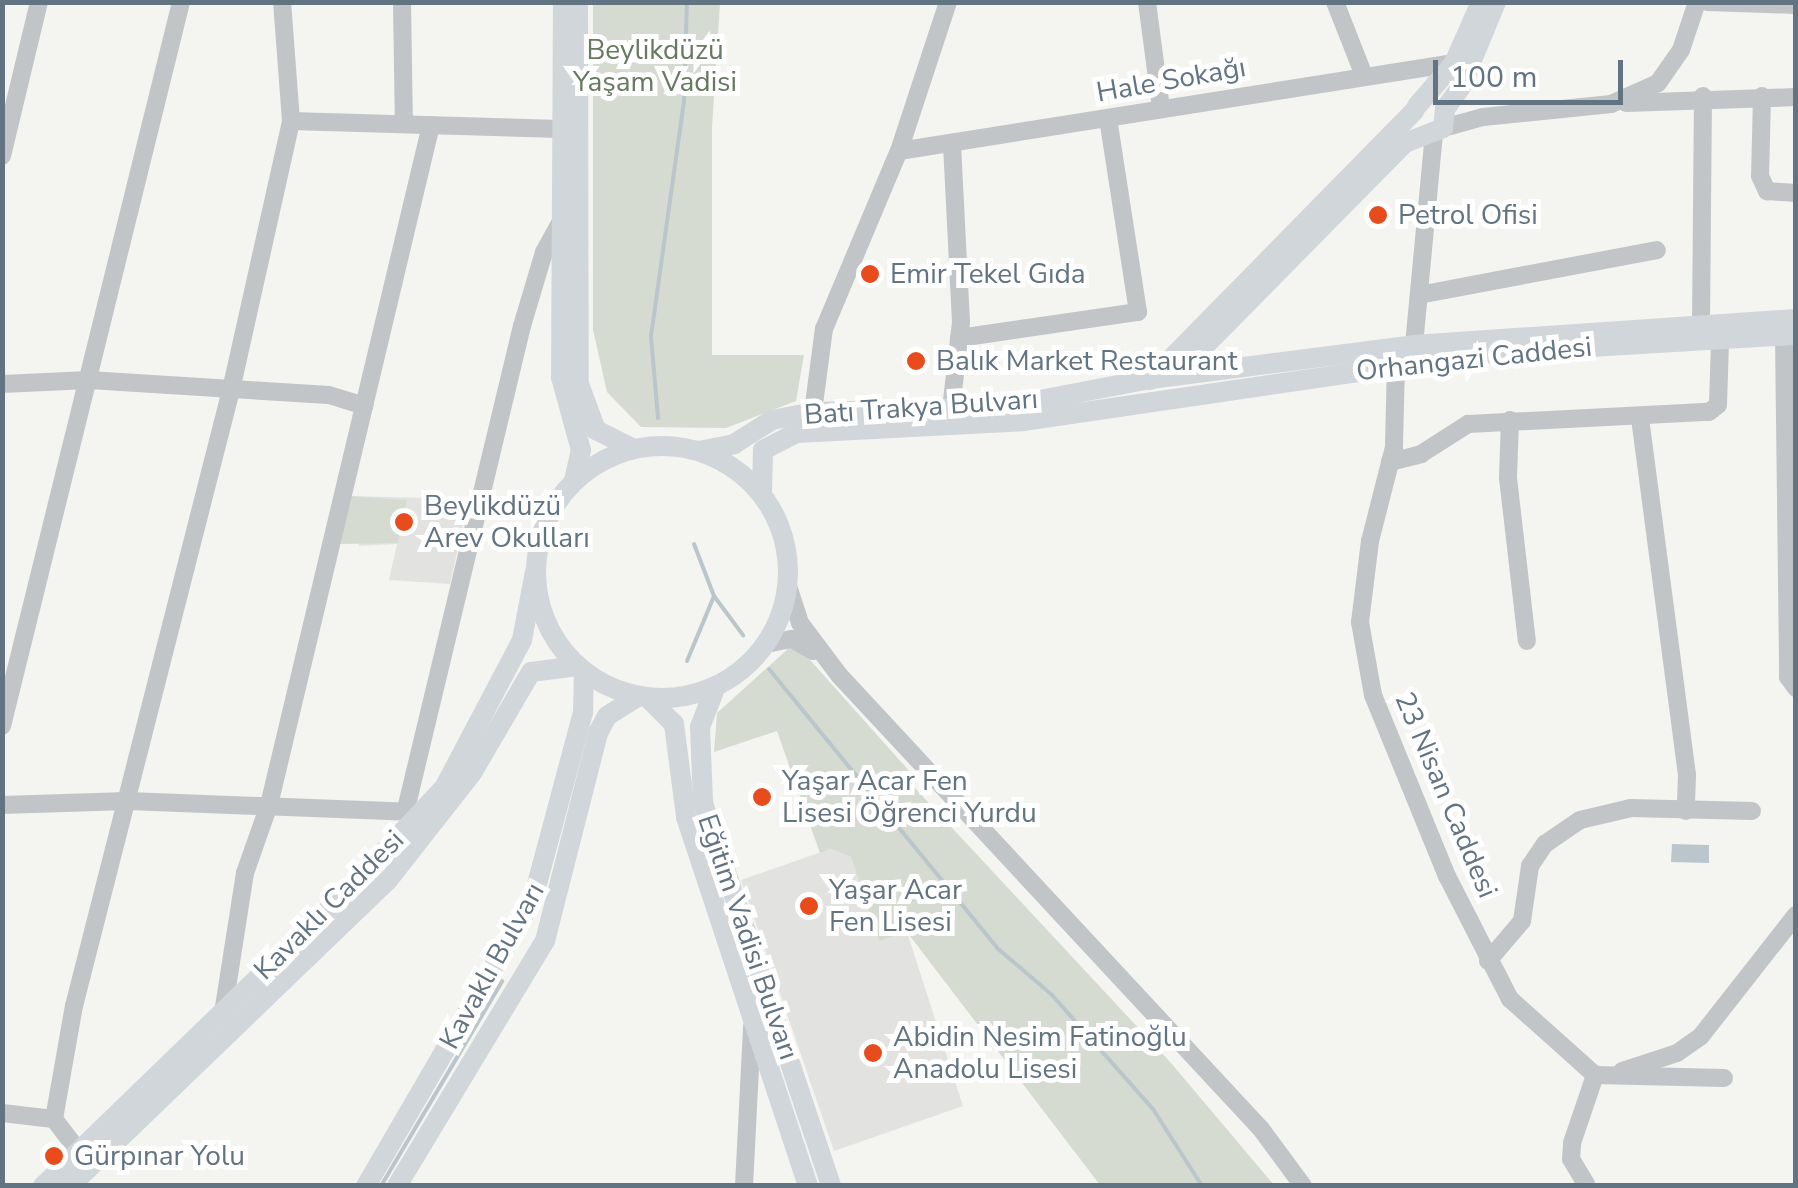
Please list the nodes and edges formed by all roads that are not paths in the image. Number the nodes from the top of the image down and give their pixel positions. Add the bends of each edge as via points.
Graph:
1 (39, 2) edge
2 (181, 2) edge
3 (282, 2) edge
4 (402, 2) edge
5 (563, 2) edge
6 (578, 2) edge
7 (948, 2) edge
8 (1147, 2) edge
9 (1335, 2) edge
10 (1697, 2) edge
11 (1707, 2) edge
12 (1483, 4) edge
13 (1796, 5) edge
14 (1454, 62) junction
15 (1363, 73) junction
16 (1702, 96) junction
17 (1762, 96) junction
18 (1796, 97) edge
19 (1611, 104) junction
20 (1415, 108) junction
21 (1161, 109) junction
22 (1108, 118) junction
23 (291, 120) junction
24 (404, 124) junction
25 (1440, 124) junction
26 (431, 125) junction
27 (561, 130) junction
28 (952, 146) junction
29 (898, 151) junction
30 (2, 156) edge
31 (1796, 193) edge
32 (561, 221) junction
33 (1656, 250) dead end
34 (1419, 295) junction
35 (1700, 324) junction
36 (1792, 330) edge
37 (1224, 331) junction
38 (960, 338) junction
39 (1720, 340) junction
40 (1414, 345) junction
41 (1396, 364) junction
42 (1236, 368) junction
43 (1176, 376) junction
44 (1150, 379) junction
45 (89, 380) junction
46 (2, 384) edge
47 (230, 390) junction
48 (1154, 400) junction
49 (364, 406) junction
50 (951, 409) junction
51 (813, 412) junction
52 (1640, 418) junction
53 (1510, 420) junction
54 (634, 448) junction
55 (699, 451) junction
56 (1390, 462) junction
57 (574, 481) junction
58 (762, 494) junction
59 (536, 572) junction
60 (788, 586) junction
61 (1527, 642) dead end
62 (766, 644) junction
63 (581, 669) junction
64 (839, 675) junction
65 (716, 686) junction
66 (1796, 688) edge
67 (643, 697) junction
68 (2, 726) edge
69 (128, 801) junction
70 (2, 805) edge
71 (269, 805) junction
72 (413, 812) junction
73 (1686, 812) junction
74 (1752, 812) dead end
75 (1796, 915) edge
76 (1488, 962) junction
77 (224, 1007) junction
78 (752, 1021) junction
79 (1601, 1076) junction
80 (1724, 1078) dead end
81 (2, 1114) edge
82 (54, 1119) junction
83 (80, 1153) junction
84 (1586, 1184) edge
85 (44, 1186) edge
86 (70, 1186) edge
87 (366, 1186) edge
88 (397, 1186) edge
89 (744, 1186) edge
90 (808, 1186) edge
91 (831, 1186) edge
92 (1302, 1186) edge

1 - 30 street
2 - 45 street
3 - 23 street
4 - 24 street
5 - 27 main road
6 - 54 main road via 580,384 596,430
7 - 29 street
8 - 21 street
9 - 15 street
10 - 19 street via 1681,50 1658,83
11 - 13 street
12 - 14 main road
12 - 25 main road via 1462,88
14 - 15 street, Hale Sokağı
14 - 20 main road
15 - 21 street, Hale Sokağı
16 - 17 street
16 - 19 street
16 - 35 street
17 - 18 street
17 - 31 street via 1760,176 1768,191
19 - 25 street
20 - 25 main road via 1432,100
20 - 25 main road via 1415,127
20 - 44 main road
21 - 22 street, Hale Sokağı
22 - 28 street, Hale Sokağı
22 - 38 street via 1138,312
23 - 24 street
23 - 47 street
24 - 26 street
25 - 34 street
25 - 37 main road via 1405,143
26 - 27 street
26 - 49 street
27 - 32 main road
28 - 29 street, Hale Sokağı
28 - 38 street
29 - 51 street via 824,329
32 - 57 main road via 561,377 581,450
32 - 72 street via 544,252 522,326
33 - 34 street
34 - 40 street
35 - 36 main road, Orhangazi Caddesi
35 - 40 main road, Orhangazi Caddesi
36 - 39 main road, Orhangazi Caddesi
36 - 66 street via 1788,678
37 - 42 main road via 1218,359
37 - 43 main road
38 - 50 street
39 - 41 main road, Orhangazi Caddesi
39 - 52 street via 1718,405 1710,412
40 - 42 main road, Orhangazi Caddesi
41 - 48 main road, Orhangazi Caddesi
41 - 56 street, 23 Nisan Caddesi
42 - 43 main road, Orhangazi Caddesi
43 - 44 main road, Batı Trakya Bulvarı
43 - 48 main road
44 - 48 main road
44 - 50 main road, Batı Trakya Bulvarı via 1004,407
45 - 46 street
45 - 47 street
45 - 68 street
47 - 49 street via 329,395
47 - 69 street
48 - 58 main road, Batı Trakya Bulvarı via 1023,421 780,436 760,457
49 - 71 street
50 - 51 main road, Batı Trakya Bulvarı
51 - 55 main road, Batı Trakya Bulvarı via 772,420 734,444
52 - 53 street
52 - 73 street via 1687,775
53 - 56 street via 1468,424 1421,454
53 - 61 street via 1508,478
54 - 55 main road
54 - 57 main road
55 - 58 main road via 722,460
56 - 76 street, 23 Nisan Caddesi via 1370,541 1360,622 1374,695
57 - 59 main road via 546,522
58 - 60 main road via 784,536
59 - 63 main road via 552,634
59 - 72 main road, Kavaklı Caddesi via 514,656 475,738
60 - 62 main road
60 - 64 street via 800,622
62 - 64 street via 799,640
62 - 65 main road
63 - 67 main road
63 - 86 main road, Kavaklı Caddesi via 531,672 428,834
63 - 87 main road, Kavaklı Bulvarı via 583,712 533,900
64 - 92 street via 1261,1129
65 - 67 main road
65 - 91 main road, Eğitim Vadisi Bulvarı via 700,727 703,803
67 - 78 main road, Eğitim Vadisi Bulvarı via 674,724 686,817
67 - 88 main road, Kavaklı Bulvarı via 607,716 598,732 545,941
69 - 70 street
69 - 71 street
69 - 82 street via 74,1006
71 - 72 street
71 - 77 street via 228,948
72 - 77 main road, Kavaklı Caddesi
73 - 74 street
73 - 76 street via 1610,809 1545,844 1530,866 1522,922
75 - 79 street via 1701,1036 1677,1053
76 - 79 street, 23 Nisan Caddesi via 1510,998
77 - 83 main road, Kavaklı Caddesi
78 - 89 street
78 - 90 main road, Eğitim Vadisi Bulvarı
79 - 80 street
79 - 84 street via 1572,1142 1571,1158
81 - 82 street
82 - 83 street
83 - 85 main road, Kavaklı Caddesi

